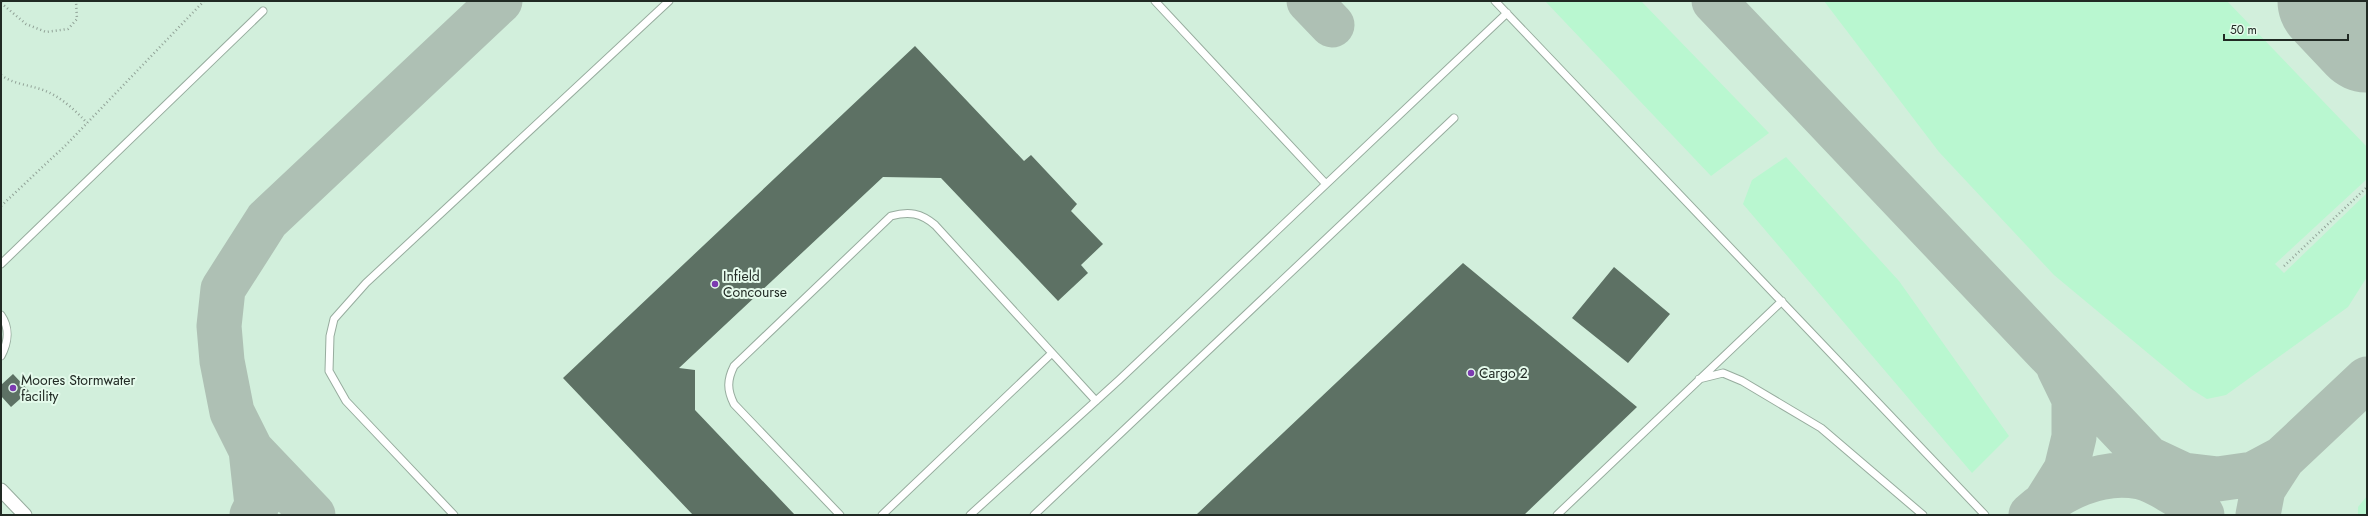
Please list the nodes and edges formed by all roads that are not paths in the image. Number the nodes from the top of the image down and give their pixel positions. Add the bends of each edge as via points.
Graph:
1 (669, 1) edge
2 (1155, 1) edge
3 (1495, 1) edge
4 (263, 11) dead end
5 (1507, 13) junction
6 (1454, 118) dead end
7 (1325, 183) junction
8 (1, 264) edge
9 (1782, 301) junction
10 (1, 315) edge
11 (1052, 353) junction
12 (1, 356) edge
13 (1699, 379) junction
14 (1096, 401) junction
15 (1, 490) edge
16 (25, 515) edge
17 (454, 515) edge
18 (840, 515) edge
19 (882, 515) edge
20 (970, 515) edge
21 (1034, 515) edge
22 (1557, 515) edge
23 (1923, 515) edge
24 (1985, 515) edge

1 - 17 lane via 366,283 334,319 328,354 329,371 336,386 346,401
2 - 7 lane
3 - 5 lane
4 - 8 lane
5 - 7 lane
5 - 9 lane
6 - 21 lane
7 - 14 lane
9 - 13 lane
9 - 24 lane
10 - 12 lane via 7,330 7,342
11 - 14 lane
11 - 18 lane via 926,217 915,213 891,216 734,366 728,385 734,404
11 - 19 lane
13 - 22 lane
13 - 23 lane via 1723,373 1742,381 1821,428
14 - 20 lane
15 - 16 street

